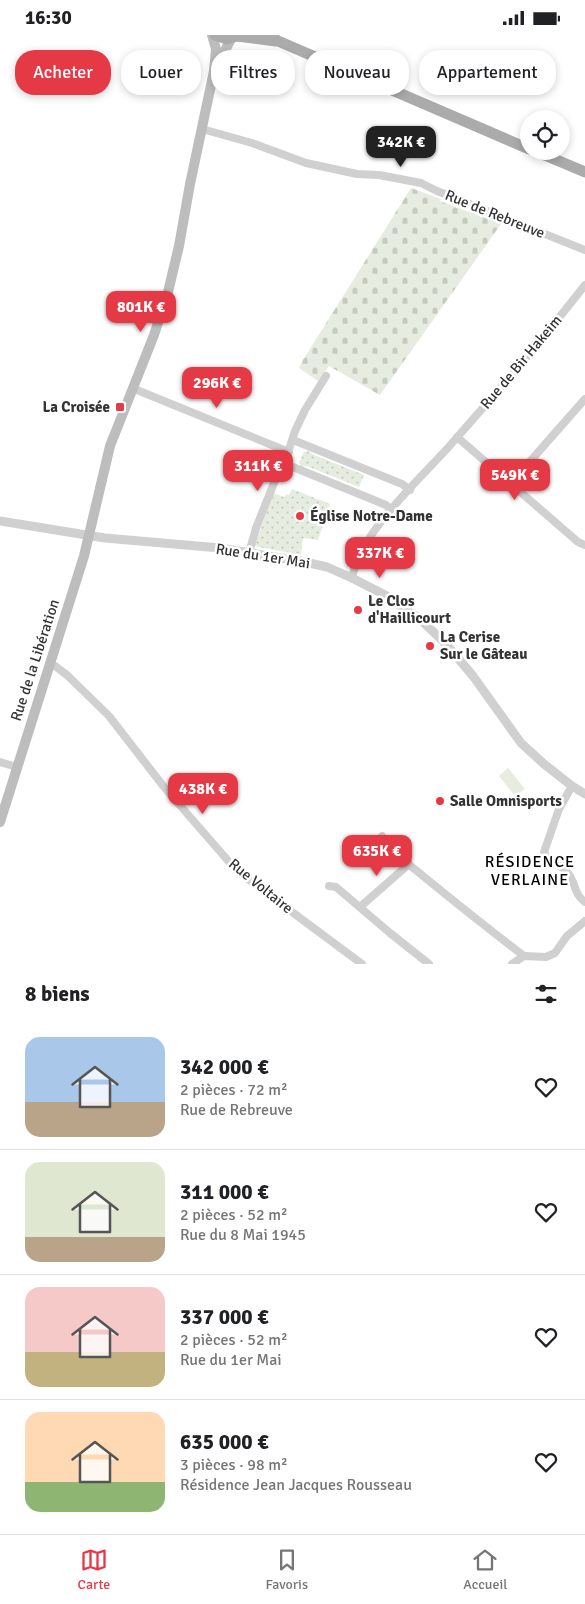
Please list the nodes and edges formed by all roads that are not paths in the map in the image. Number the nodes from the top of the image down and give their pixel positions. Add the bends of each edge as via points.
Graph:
1 (214, 35) edge
2 (236, 37) edge
3 (273, 38) edge
4 (216, 50) edge
5 (228, 50) edge
6 (211, 86) edge
7 (202, 129) junction
8 (520, 145) edge
9 (556, 160) edge
10 (585, 172) edge
11 (585, 250) edge
12 (585, 285) edge
13 (326, 376) dead end
14 (132, 388) junction
15 (585, 399) edge
16 (457, 437) junction
17 (293, 440) junction
18 (289, 452) junction
19 (284, 465) junction
20 (511, 483) junction
21 (410, 490) junction
22 (390, 509) junction
23 (0, 521) edge
24 (89, 535) junction
25 (585, 545) edge
26 (249, 553) junction
27 (352, 578) junction
28 (51, 663) junction
29 (0, 762) edge
30 (17, 767) junction
31 (572, 787) junction
32 (585, 794) edge
33 (0, 822) edge
34 (382, 836) dead end
35 (409, 864) junction
36 (329, 886) dead end
37 (585, 902) edge
38 (360, 907) junction
39 (585, 921) edge
40 (524, 956) junction
41 (362, 964) edge
42 (428, 964) edge
43 (512, 964) edge

1 - 2 main road via 223,39
1 - 4 main road
2 - 3 main road
2 - 5 main road
3 - 8 main road
6 - 7 main road, Rue de la Libération
7 - 11 street, Rue de Rebreuve via 306,163 420,183
7 - 14 main road, Rue de la Libération via 168,292
9 - 10 main road
12 - 16 street, Rue de Bir Hakeim
13 - 17 street via 305,410
14 - 18 street
14 - 24 main road, Rue de la Libération via 110,446
15 - 20 street
16 - 20 street
16 - 21 street, Rue de Bir Hakeim
17 - 18 street
17 - 21 street
18 - 19 street
19 - 22 street
19 - 26 street via 273,485
20 - 25 street
21 - 22 street, Rue de Bir Hakeim
22 - 27 street, Rue de Bir Hakeim via 359,557
23 - 24 street, Rue du 1er Mai
24 - 26 street, Rue du 1er Mai
24 - 28 main road, Rue de la Libération
26 - 27 street, Rue du 1er Mai via 316,564
27 - 31 street, Rue du 1er Mai via 385,595 436,633 468,669 521,743
28 - 30 main road, Rue de la Libération
28 - 41 street, Rue Voltaire via 109,716 164,787 237,871
29 - 30 street
30 - 33 main road, Rue de la Libération
31 - 32 street, Rue du 1er Mai
31 - 37 street via 559,809 544,852 548,861 568,872 579,898
34 - 35 street
35 - 38 street
35 - 40 street
36 - 38 street via 336,887
38 - 42 street
39 - 40 street via 555,953 546,957
40 - 43 street

